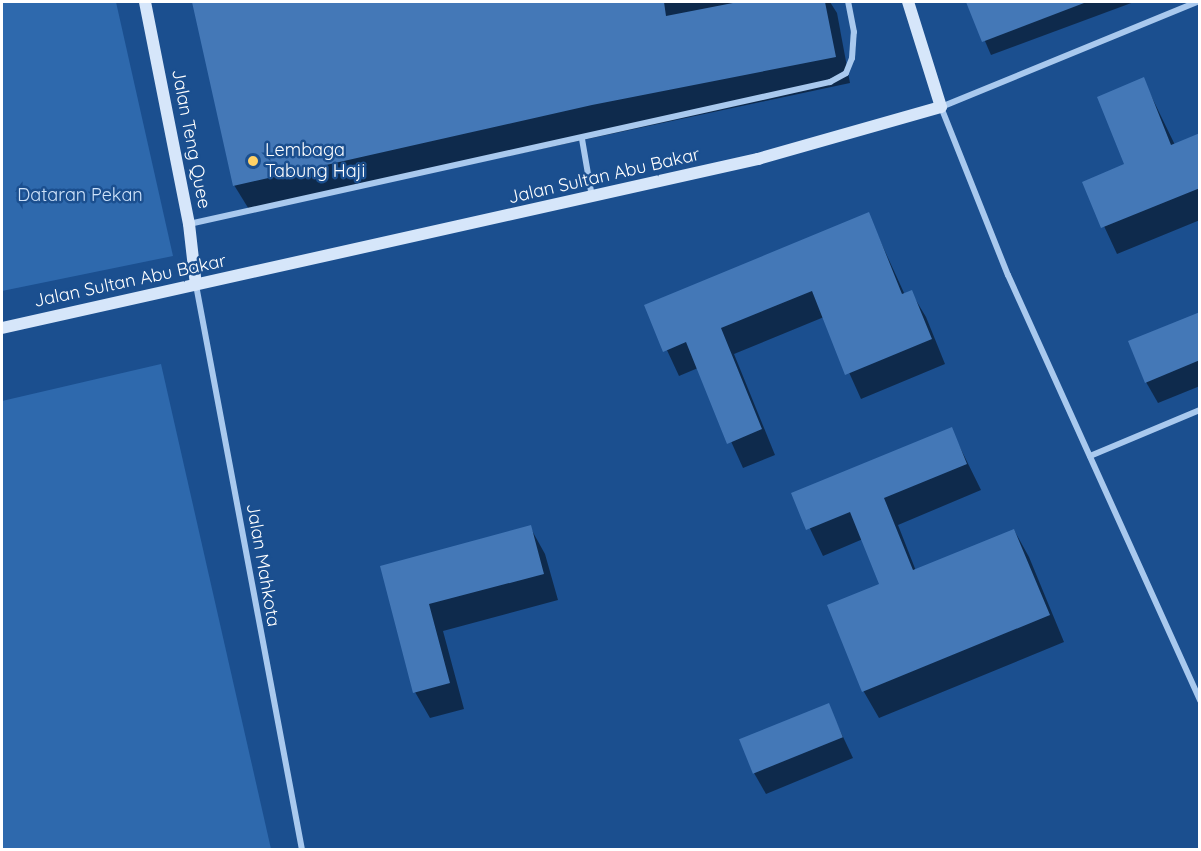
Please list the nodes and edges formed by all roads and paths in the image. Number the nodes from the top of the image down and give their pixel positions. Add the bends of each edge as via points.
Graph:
1 (145, 2) edge
2 (848, 2) edge
3 (908, 2) edge
4 (1197, 2) edge
5 (941, 107) junction
6 (582, 139) junction
7 (592, 198) junction
8 (189, 224) junction
9 (196, 285) junction
10 (2, 328) edge
11 (1200, 410) edge
12 (1090, 456) junction
13 (1200, 701) edge
14 (302, 849) edge

1 - 8 street, Jalan Teng Quee
2 - 6 street via 854,32 852,58 846,73 830,82
3 - 5 street
4 - 5 street, Jalan Sultan Abu Bakar
5 - 7 street, Jalan Sultan Abu Bakar via 846,137
5 - 12 street via 999,256
6 - 7 street
6 - 8 street
7 - 9 street, Jalan Sultan Abu Bakar
8 - 9 street, Jalan Teng Quee
9 - 10 street, Jalan Sultan Abu Bakar
9 - 14 street, Jalan Mahkota
11 - 12 street
12 - 13 street

